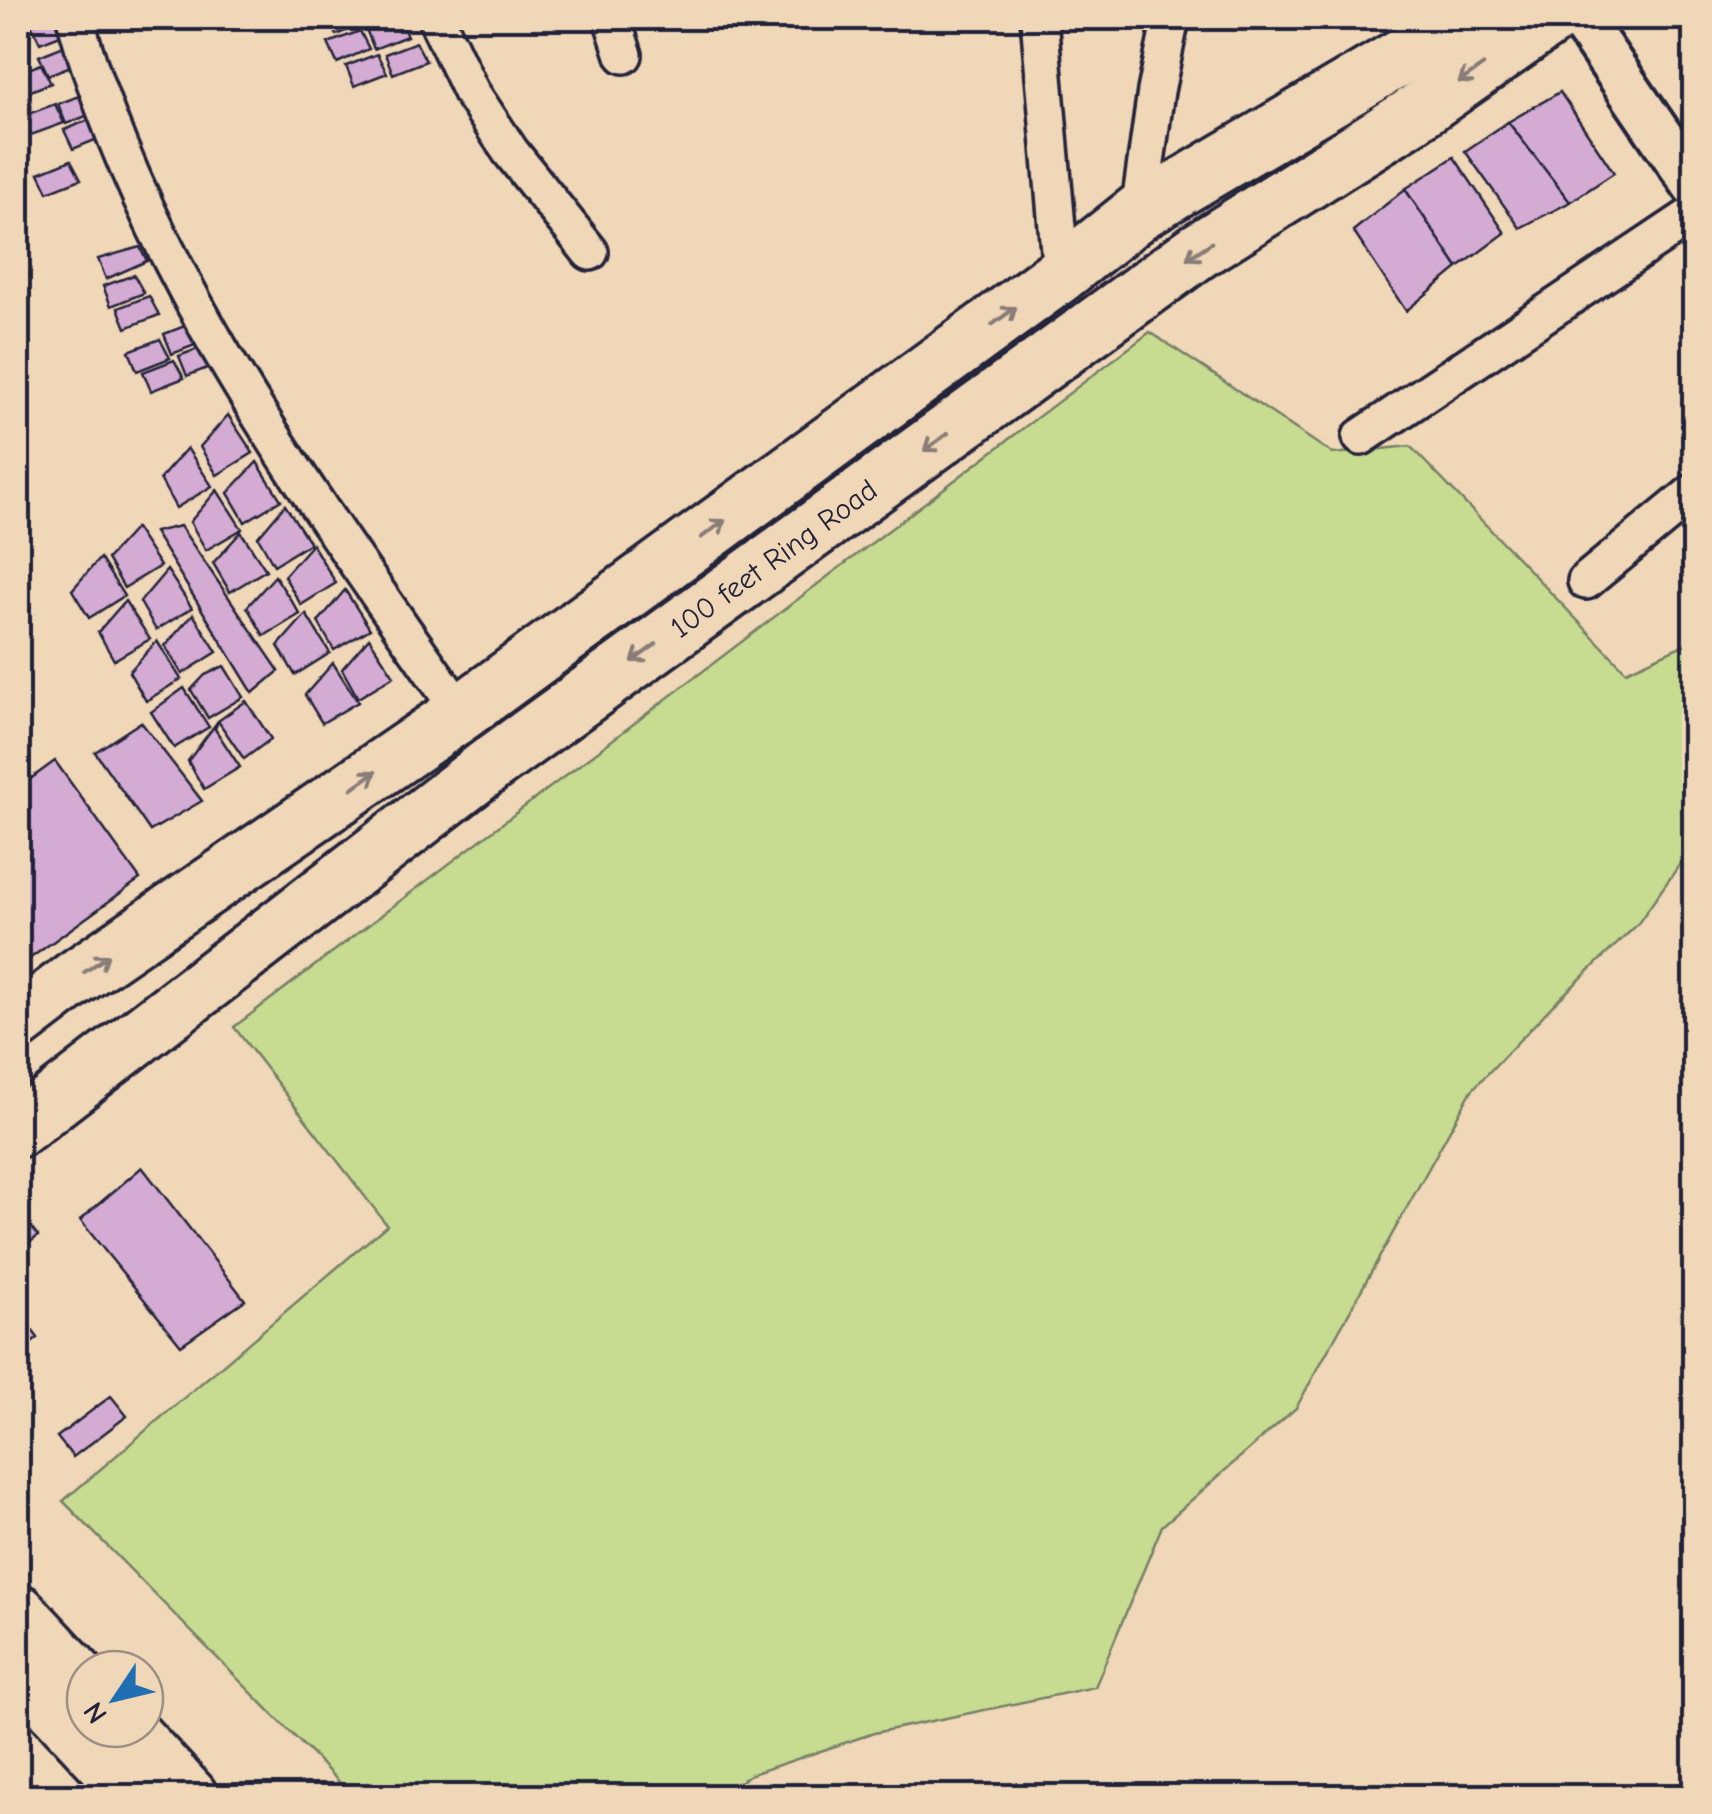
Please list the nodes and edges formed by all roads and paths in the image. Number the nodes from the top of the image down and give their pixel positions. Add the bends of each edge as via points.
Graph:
1 (75, 18) edge
2 (436, 18) edge
3 (612, 18) edge
4 (1039, 18) edge
5 (1170, 18) edge
6 (1462, 18) edge
7 (1551, 18) edge
8 (1580, 18) edge
9 (624, 55) dead end
10 (1694, 185) edge
11 (1139, 212) junction
12 (1694, 214) edge
13 (590, 252) dead end
14 (1061, 274) junction
15 (1362, 437) dead end
16 (1694, 492) edge
17 (1586, 582) dead end
18 (460, 713) junction
19 (18, 1022) edge
20 (18, 1129) edge
21 (18, 1612) edge
22 (65, 1663) edge
23 (18, 1668) edge
24 (146, 1749) edge
25 (136, 1796) edge
26 (190, 1796) edge

1 - 18 street via 89,70 189,297 268,433
2 - 13 street via 470,92
3 - 9 street
4 - 14 street
5 - 11 street
6 - 11 main road, 100 feet Ring Road
7 -> 20 main road, 100 feet Ring Road via 1198,251 490,765
8 - 10 street
11 - 14 main road, 100 feet Ring Road
12 - 15 street
18 -> 14 main road, 100 feet Ring Road
16 - 17 street
19 -> 18 main road, 100 feet Ring Road
21 - 22 main road
23 - 25 main road
24 - 26 main road

